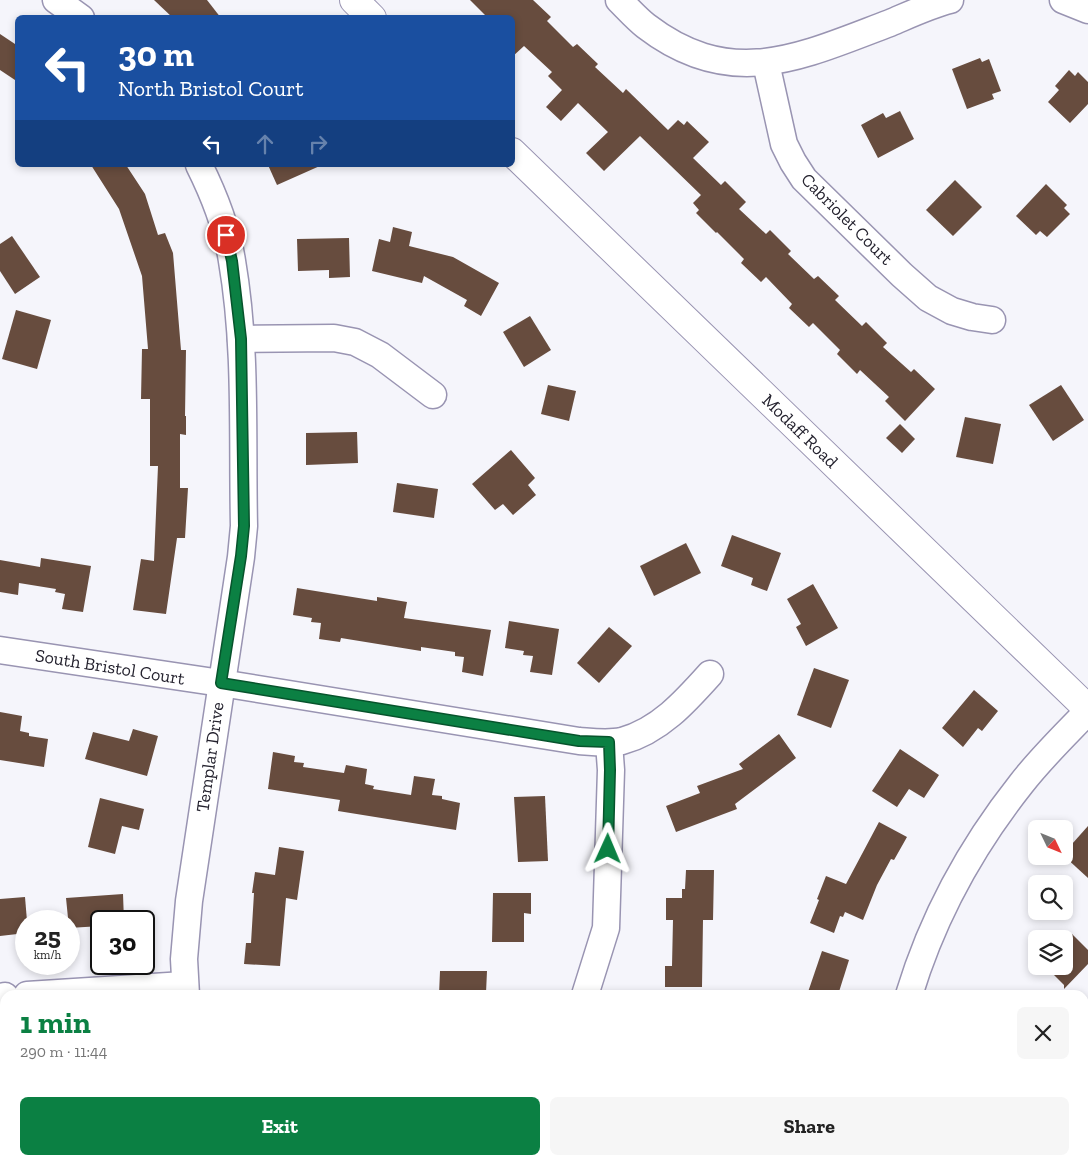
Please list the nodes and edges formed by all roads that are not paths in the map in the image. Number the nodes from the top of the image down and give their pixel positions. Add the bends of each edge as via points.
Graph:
1 (56, 0) edge
2 (354, 0) edge
3 (619, 0) edge
4 (947, 0) edge
5 (1063, 0) edge
6 (1088, 10) edge
7 (77, 15) edge
8 (369, 15) edge
9 (766, 63) junction
10 (515, 155) edge
11 (200, 167) edge
12 (992, 320) dead end
13 (241, 339) junction
14 (433, 396) dead end
15 (0, 650) edge
16 (710, 674) dead end
17 (221, 683) junction
18 (1088, 710) edge
19 (609, 742) junction
20 (185, 990) edge
21 (587, 990) edge
22 (910, 990) edge

1 - 7 street
2 - 8 street
3 - 9 street via 646,26 694,53 739,64
4 - 9 street via 810,53
5 - 6 street
9 - 12 street, Cabriolet Court via 784,144 804,178 928,298 952,311
10 - 18 street, Modaff Road
11 - 13 street, Templar Drive via 222,222 232,261
13 - 14 street via 334,338 355,342 380,355
13 - 17 street, Templar Drive via 244,526
15 - 17 street, South Bristol Court
16 - 19 street, South Bristol Court via 663,721 642,734
17 - 19 street, South Bristol Court via 579,741
17 - 20 street, Templar Drive via 185,943
18 - 22 street via 1022,782 970,857 924,950
19 - 21 street via 606,928

